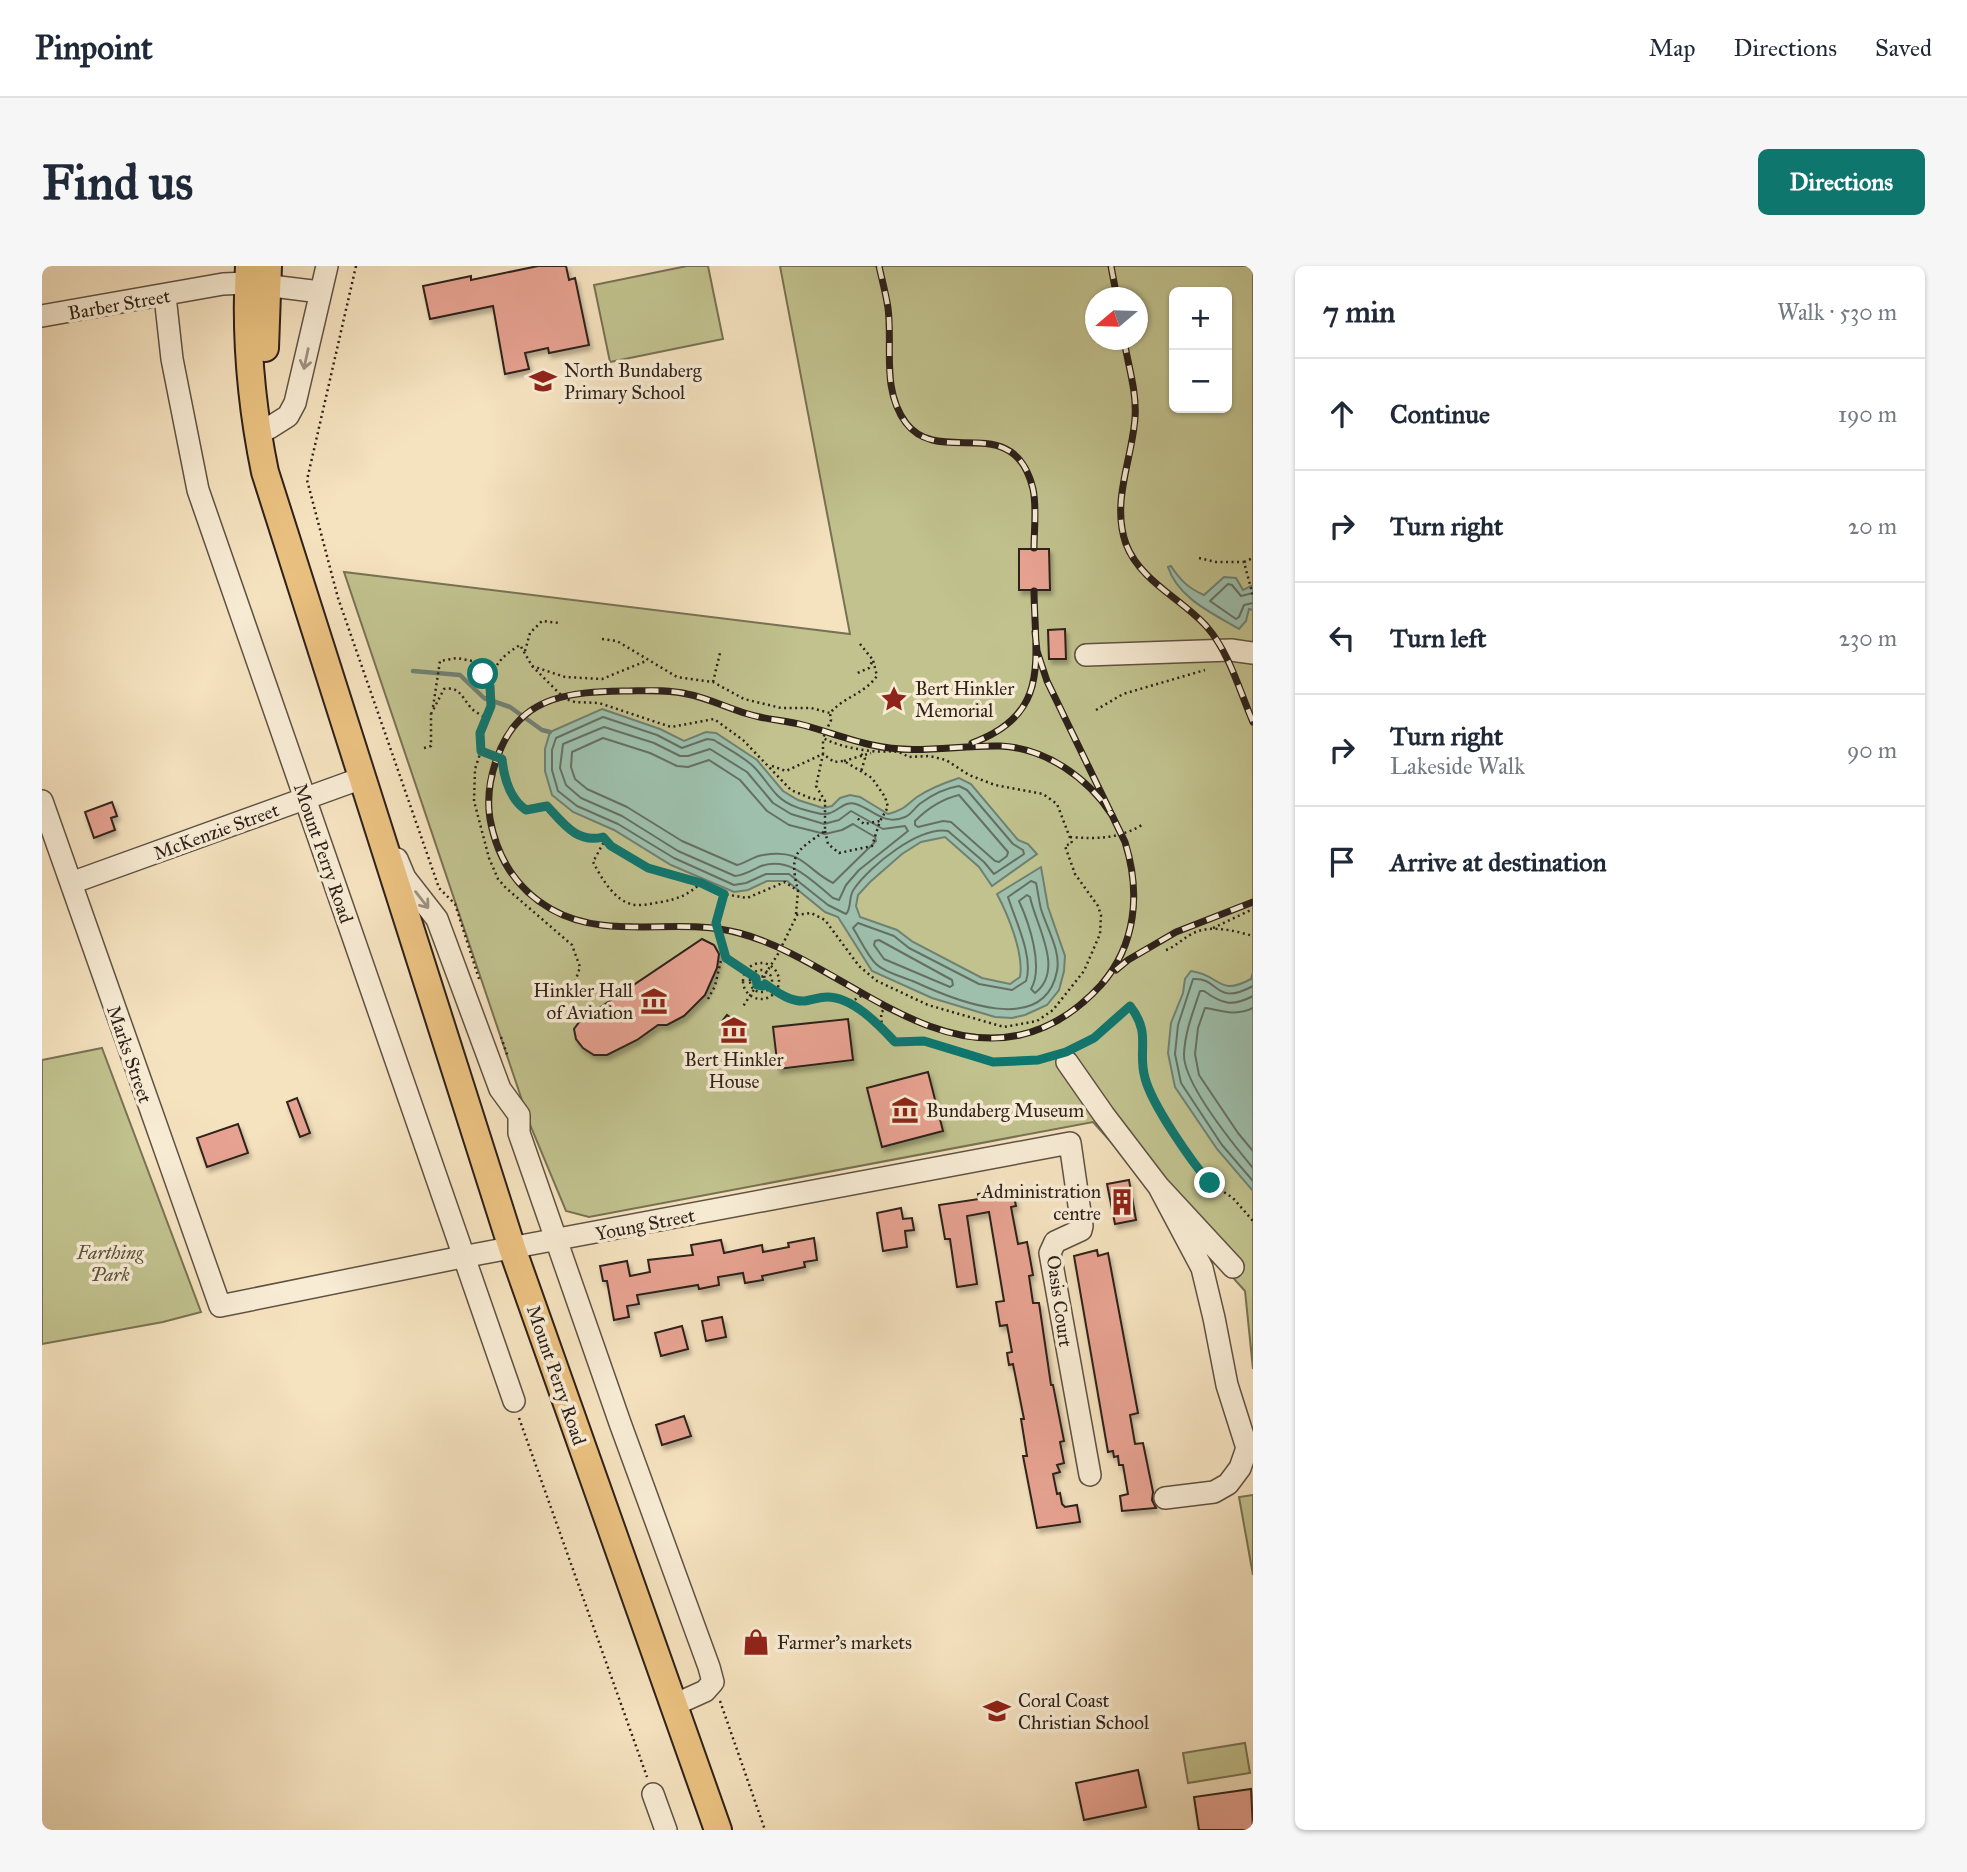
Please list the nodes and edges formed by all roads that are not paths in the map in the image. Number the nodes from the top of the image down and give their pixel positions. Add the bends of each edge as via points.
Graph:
1 (327, 266) edge
2 (258, 275) edge
3 (320, 292) junction
4 (165, 296) junction
5 (42, 316) edge
6 (269, 428) junction
7 (281, 521) junction
8 (1253, 653) edge
9 (1086, 655) dead end
10 (365, 788) junction
11 (306, 799) junction
12 (42, 801) edge
13 (71, 883) junction
14 (1064, 1056) road end
15 (1070, 1143) joint
16 (1159, 1186) junction
17 (557, 1241) junction
18 (512, 1248) junction
19 (462, 1257) junction
20 (1233, 1267) dead end
21 (219, 1306) joint
22 (514, 1401) road end
23 (1091, 1480) dead end
24 (1165, 1498) dead end
25 (674, 1705) junction
26 (653, 1794) road end
27 (666, 1830) edge
28 (718, 1830) edge

1 - 3 street
2 - 3 street, Barber Street
2 - 4 street, Barber Street
2 - 6 main road, Mount Perry Road
2 - 7 main road, Mount Perry Road via 250,383 265,472
3 -> 6 street via 295,403 288,416
4 - 5 street, Barber Street
4 - 11 street, Mount Perry Road via 172,359 198,490
6 - 7 main road, Mount Perry Road
7 - 10 main road, Mount Perry Road
8 - 9 street
10 - 11 street, McKenzie Street
10 -> 17 street, Mount Perry Road via 405,878 437,919 500,1089 519,1115 519,1133
10 - 18 main road, Mount Perry Road
11 - 13 street, McKenzie Street
11 - 19 street, Mount Perry Road
12 - 13 street, Marks Street
13 - 21 street, Marks Street
14 - 16 street
15 - 17 street, Young Street
15 - 23 street, Oasis Court via 1082,1226 1055,1242 1050,1253
16 - 20 street
16 - 24 street via 1202,1268 1227,1385 1247,1448 1228,1484 1214,1492
17 - 18 street, Young Street
17 - 25 street, Mount Perry Road via 713,1682 705,1691
18 - 19 street, Young Street
18 - 25 main road, Mount Perry Road
19 - 21 street, Young Street
19 - 22 street, Mount Perry Road
25 - 28 main road, Mount Perry Road
26 - 27 street

